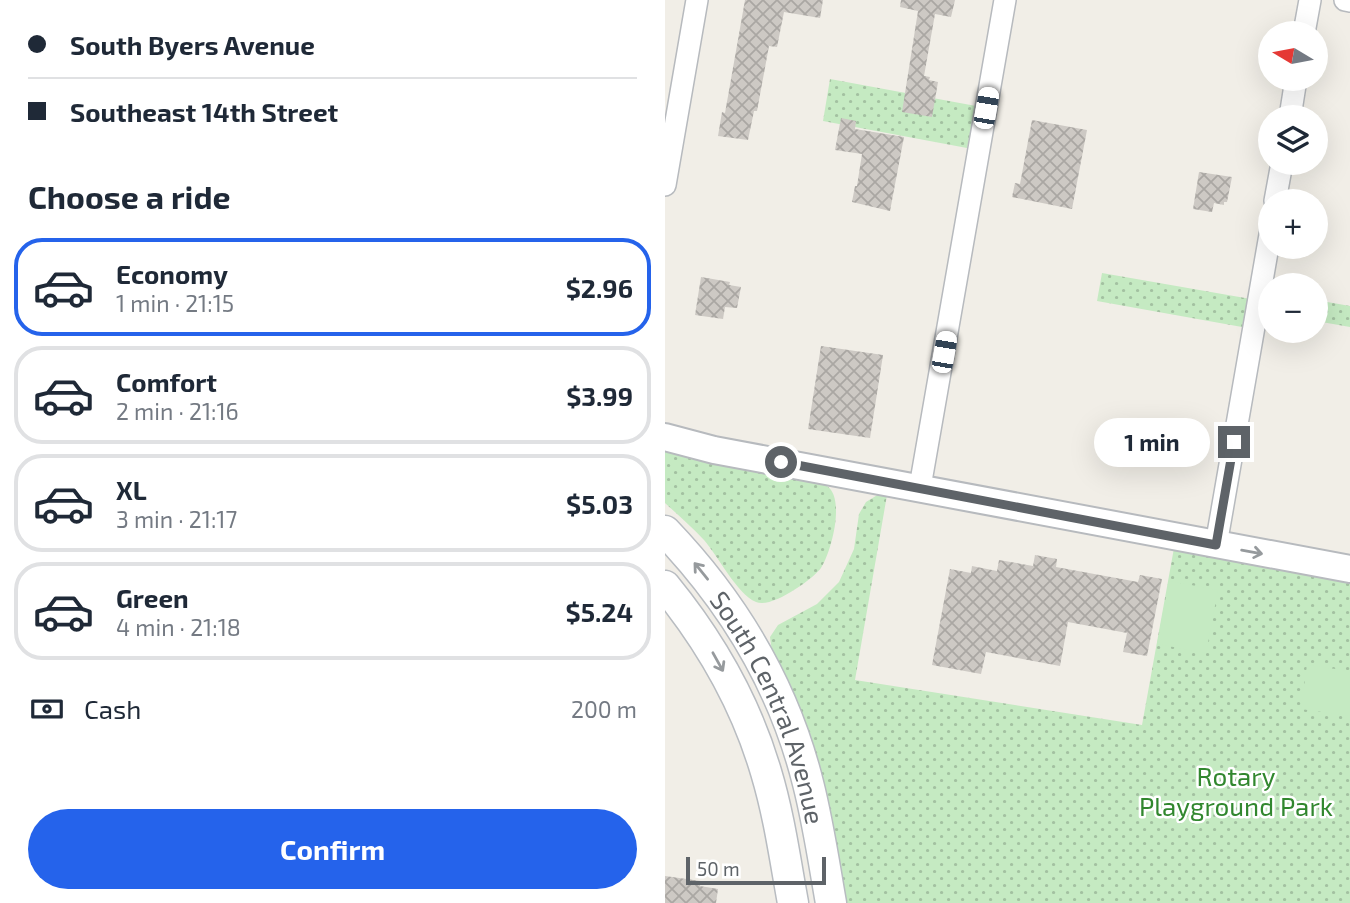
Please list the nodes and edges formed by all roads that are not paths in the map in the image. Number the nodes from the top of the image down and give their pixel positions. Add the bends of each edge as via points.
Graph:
1 (697, 0) edge
2 (1005, 0) edge
3 (1310, 0) edge
4 (1306, 21) edge
5 (665, 185) edge
6 (1266, 259) edge
7 (665, 438) edge
8 (921, 487) junction
9 (665, 531) edge
10 (1216, 545) junction
11 (1350, 569) edge
12 (665, 586) edge
13 (793, 903) edge
14 (831, 903) edge

1 - 5 street
2 - 8 street
3 - 4 street
6 - 10 street
7 - 8 street
8 - 10 street
14 -> 9 main road, South Central Avenue via 808,780 768,672 710,582
10 -> 11 street
12 -> 13 main road, South Central Avenue via 712,651 756,741 775,807

